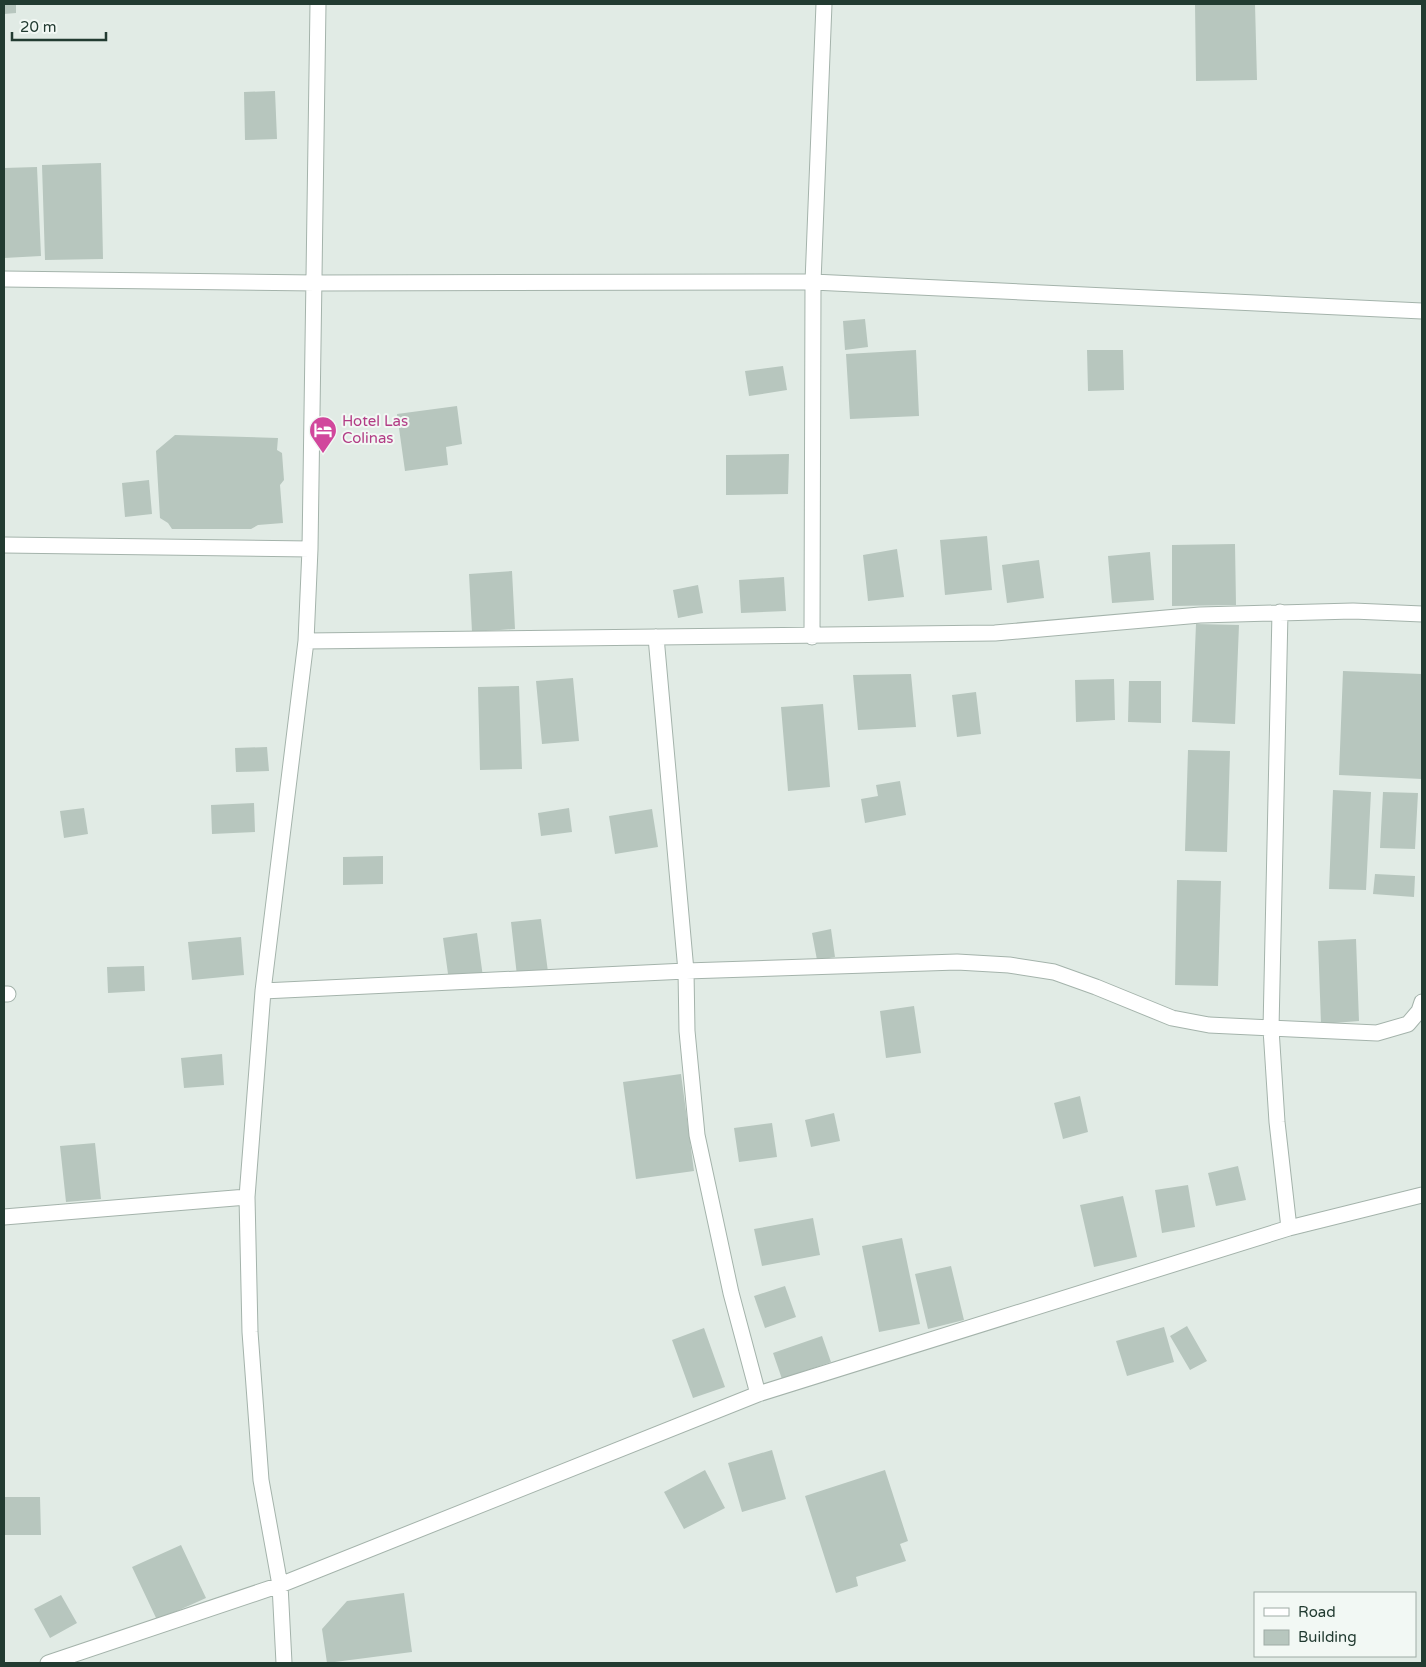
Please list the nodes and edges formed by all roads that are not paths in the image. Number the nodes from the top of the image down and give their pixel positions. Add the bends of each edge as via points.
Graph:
1 (318, 4) edge
2 (824, 4) edge
3 (4, 279) edge
4 (813, 282) junction
5 (315, 283) junction
6 (1422, 312) edge
7 (4, 545) edge
8 (310, 549) junction
9 (1280, 612) junction
10 (1422, 614) edge
11 (656, 637) junction
12 (812, 637) junction
13 (306, 641) junction
14 (686, 971) junction
15 (263, 991) junction
16 (1422, 1002) edge
17 (1271, 1029) junction
18 (1422, 1195) edge
19 (247, 1197) junction
20 (4, 1216) edge
21 (1289, 1228) junction
22 (758, 1394) junction
23 (280, 1585) junction
24 (48, 1663) edge
25 (284, 1663) edge

1 - 5 street
2 - 4 street
3 - 5 street
4 - 5 street
4 - 6 street
4 - 12 street
5 - 8 street
7 - 8 street
8 - 13 street
9 - 10 street
9 - 12 street via 1131,620 995,633
9 - 17 street
11 - 12 street
11 - 13 street
11 - 14 street
13 - 15 street
14 - 15 street
14 - 17 street via 957,962 1009,965 1054,972 1172,1018 1209,1025
14 - 22 street via 687,1030 696,1135 731,1293
15 - 19 street
16 - 17 street via 1408,1024 1377,1033
17 - 21 street
18 - 21 street
19 - 20 street
19 - 23 street via 250,1332 261,1480
21 - 22 street
22 - 23 street
23 - 24 street
23 - 25 street

